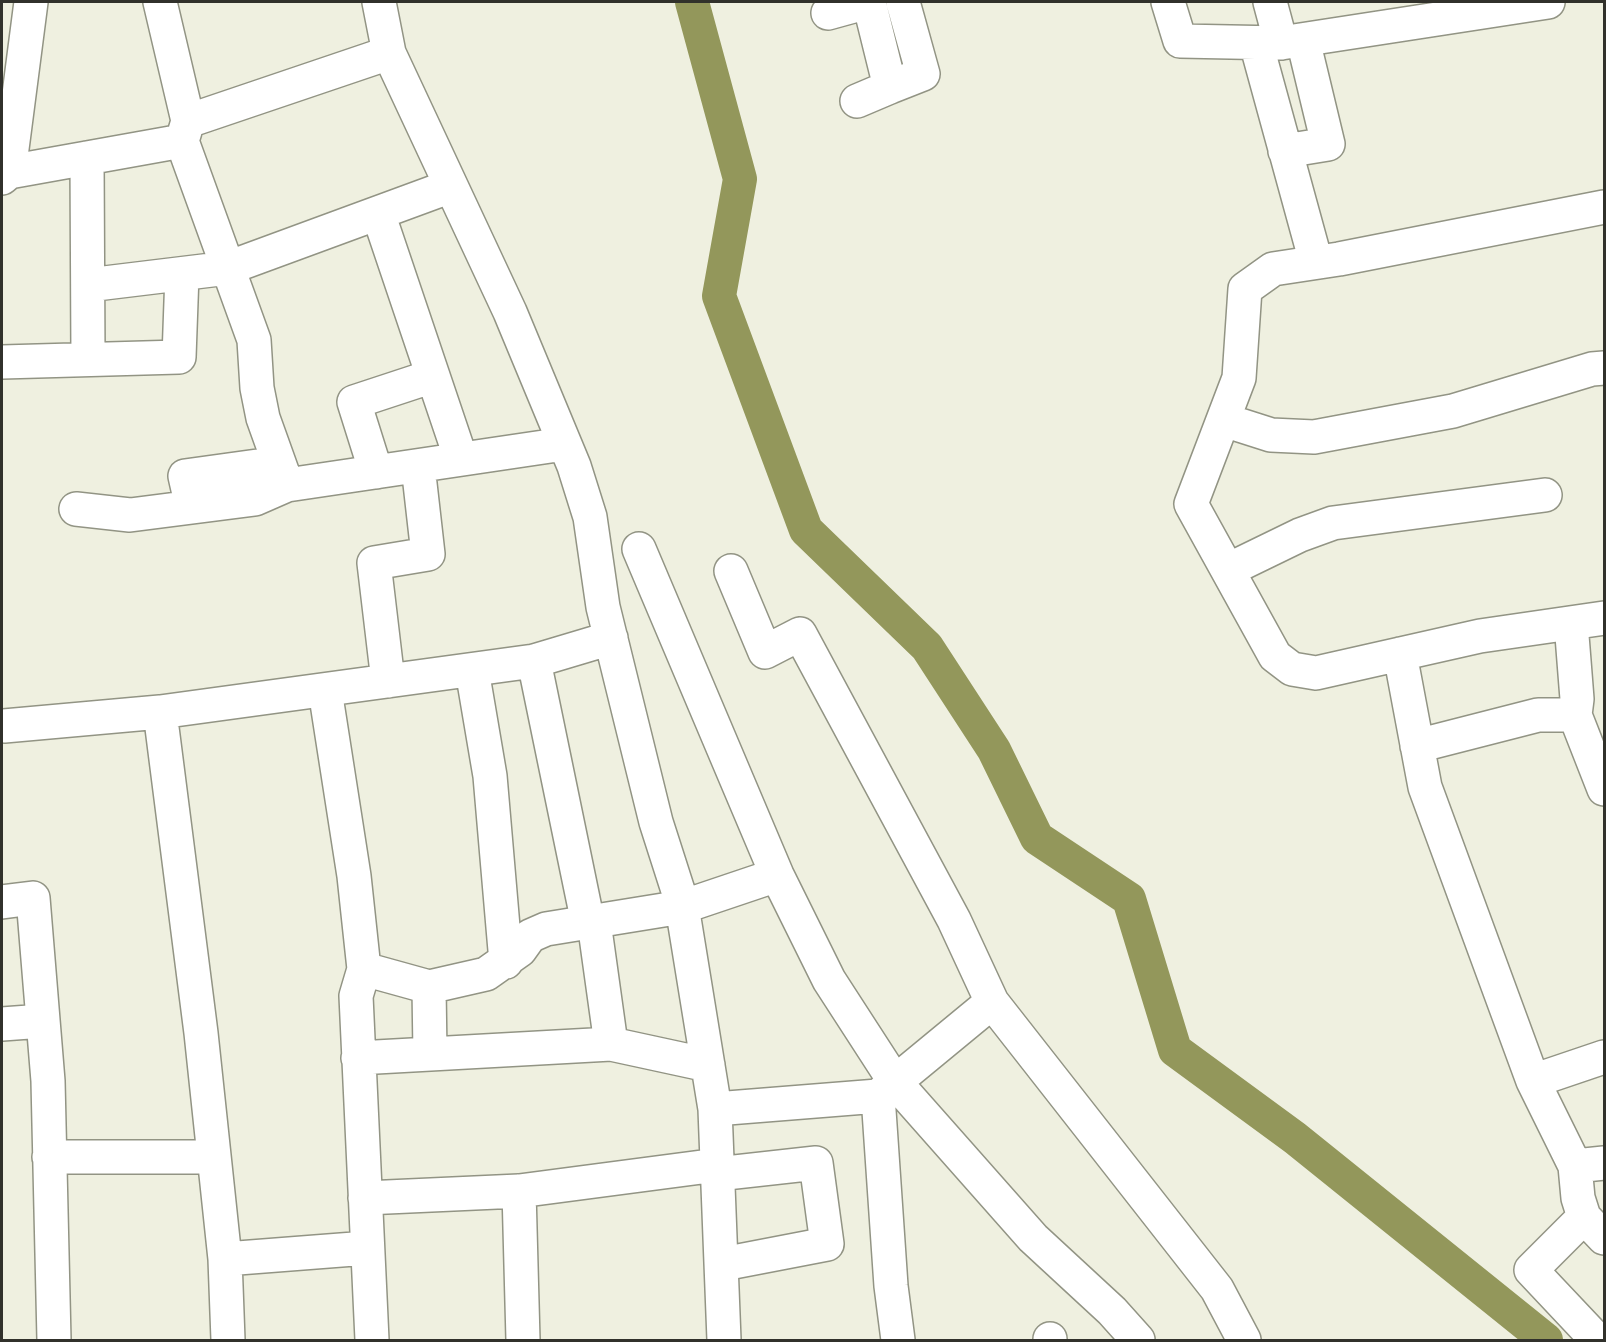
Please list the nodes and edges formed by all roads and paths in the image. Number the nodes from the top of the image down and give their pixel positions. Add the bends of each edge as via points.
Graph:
1 (31, 2) edge
2 (160, 2) edge
3 (379, 2) edge
4 (869, 2) edge
5 (903, 2) edge
6 (1168, 2) edge
7 (1270, 2) edge
8 (1548, 2) edge
9 (828, 13) dead end
10 (1280, 42) junction
11 (389, 53) junction
12 (890, 87) junction
13 (857, 101) dead end
14 (185, 131) junction
15 (1286, 151) junction
16 (87, 158) junction
17 (5, 175) edge
18 (451, 186) junction
19 (1605, 207) edge
20 (378, 213) junction
21 (1316, 262) junction
22 (228, 268) junction
23 (182, 274) junction
24 (88, 285) junction
25 (88, 359) junction
26 (2, 362) edge
27 (1605, 368) edge
28 (433, 375) junction
29 (1224, 420) junction
30 (564, 444) junction
31 (461, 459) junction
32 (418, 466) junction
33 (376, 472) junction
34 (283, 474) junction
35 (1545, 495) dead end
36 (76, 509) dead end
37 (639, 549) dead end
38 (1228, 570) junction
39 (731, 571) dead end
40 (1605, 618) edge
41 (1571, 623) junction
42 (610, 638) junction
43 (1400, 654) junction
44 (534, 661) junction
45 (472, 670) junction
46 (387, 681) junction
47 (325, 690) junction
48 (160, 712) junction
49 (1575, 715) junction
50 (2, 721) edge
51 (1417, 746) junction
52 (1605, 789) edge
53 (777, 875) junction
54 (2, 902) edge
55 (682, 907) junction
56 (591, 922) junction
57 (507, 962) junction
58 (364, 969) junction
59 (429, 987) junction
60 (992, 1002) junction
61 (43, 1021) junction
62 (2, 1024) edge
63 (611, 1044) junction
64 (430, 1054) junction
65 (1605, 1057) edge
66 (358, 1058) junction
67 (708, 1065) junction
68 (1533, 1081) junction
69 (886, 1089) junction
70 (715, 1109) junction
71 (214, 1157) junction
72 (49, 1158) junction
73 (1590, 1164) edge
74 (717, 1170) junction
75 (519, 1191) junction
76 (365, 1198) junction
77 (1594, 1228) edge
78 (367, 1248) junction
79 (225, 1259) junction
80 (723, 1264) junction
81 (54, 1341) edge
82 (228, 1341) edge
83 (372, 1341) edge
84 (523, 1341) edge
85 (724, 1341) edge
86 (898, 1341) edge
87 (1138, 1341) edge
88 (1244, 1341) edge
89 (1597, 1341) edge

1 - 17 street
2 - 14 street
3 - 11 street
4 - 9 street
4 - 12 street
5 - 12 street via 923,74
6 - 10 street via 1180,41
7 - 10 street
8 - 10 street
10 - 15 street
10 - 15 street via 1328,144
11 - 14 street
11 - 18 street
12 - 13 street
14 - 16 street
14 - 22 street
15 - 21 street
16 - 17 street
16 - 24 street
18 - 20 street
18 - 30 street via 510,312
19 - 21 street
20 - 22 street
20 - 28 street
21 - 29 street via 1273,269 1245,289 1239,378
22 - 23 street
22 - 34 street via 254,340 263,418
23 - 24 street
23 - 25 street via 179,357
24 - 25 street
25 - 26 street
27 - 29 street via 1453,411 1314,437 1271,435
28 - 31 street
28 - 33 street via 354,402
29 - 38 street via 1191,504
30 - 31 street
30 - 42 street via 590,517
31 - 32 street
32 - 33 street
32 - 46 street via 428,554 374,563
33 - 34 street
34 - 36 street via 185,476 192,507 130,515
35 - 38 street via 1334,523
37 - 53 street
38 - 43 street via 1275,656 1292,669 1316,673
39 - 60 street via 765,652 800,634 954,920
40 - 41 street
41 - 43 street via 1480,636
41 - 49 street
42 - 44 street
42 - 55 street via 656,822
43 - 51 street
44 - 45 street
44 - 56 street
45 - 46 street
45 - 57 street via 490,776
46 - 47 street
47 - 48 street
47 - 58 street
48 - 50 street
48 - 71 street
49 - 51 street via 1538,715
49 - 52 street
51 - 68 street via 1425,787
53 - 55 street
53 - 69 street
54 - 61 street via 33,898
55 - 56 street
55 - 67 street
56 - 57 street via 546,929 530,936
56 - 63 street
57 - 59 street via 486,974
58 - 59 street
58 - 66 street via 357,996
59 - 64 street
60 - 69 street
60 - 88 street via 1217,1290
61 - 62 street
61 - 72 street
63 - 64 street
63 - 67 street
64 - 66 street
65 - 68 street
66 - 76 street
67 - 70 street
68 - 73 street
69 - 70 street
69 - 86 street via 891,1286
69 - 87 street
70 - 74 street
71 - 72 street
71 - 79 street
72 - 81 street
73 - 77 street via 1578,1198
74 - 75 street
74 - 80 street
74 - 80 street via 816,1163 827,1244
75 - 76 street
75 - 84 street
76 - 78 street
77 - 89 street via 1531,1270
78 - 79 street
78 - 83 street
79 - 82 street
80 - 85 street

